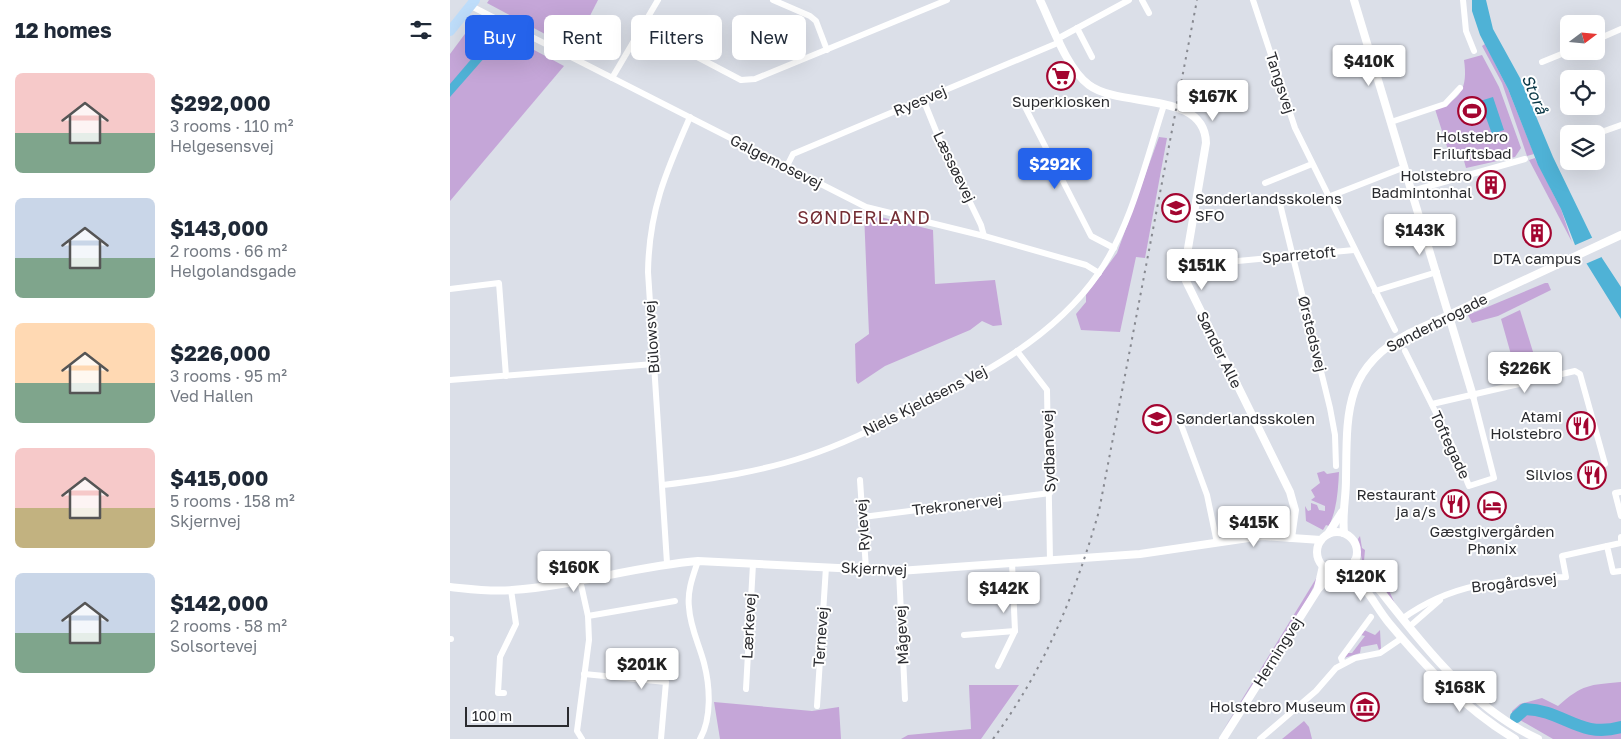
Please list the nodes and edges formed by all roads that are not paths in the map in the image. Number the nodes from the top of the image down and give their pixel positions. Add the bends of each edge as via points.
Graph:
1 (658, 0) edge
2 (773, 0) edge
3 (947, 0) edge
4 (1040, 0) edge
5 (1129, 0) edge
6 (1142, 0) edge
7 (1253, 0) edge
8 (1354, 0) edge
9 (1463, 0) edge
10 (473, 3) edge
11 (1149, 13) dead end
12 (649, 15) edge
13 (1077, 28) junction
14 (1621, 29) edge
15 (450, 31) edge
16 (1605, 36) edge
17 (1059, 40) junction
18 (631, 46) edge
19 (827, 50) junction
20 (1474, 51) dead end
21 (1560, 55) edge
22 (1092, 57) dead end
23 (703, 60) edge
24 (1542, 62) dead end
25 (612, 78) junction
26 (1460, 88) dead end
27 (923, 99) junction
28 (1024, 105) dead end
29 (1164, 105) junction
30 (690, 117) junction
31 (1391, 122) junction
32 (1621, 125) edge
33 (1605, 131) edge
34 (1525, 159) dead end
35 (1312, 164) junction
36 (1405, 167) junction
37 (786, 168) junction
38 (1265, 184) dead end
39 (1412, 191) junction
40 (1328, 197) junction
41 (1280, 204) dead end
42 (1621, 235) edge
43 (984, 236) junction
44 (1114, 248) junction
45 (1354, 250) junction
46 (1293, 256) junction
47 (1185, 266) junction
48 (1436, 272) junction
49 (1099, 273) junction
50 (450, 290) edge
51 (1375, 292) junction
52 (1450, 314) junction
53 (1395, 330) dead end
54 (1017, 351) junction
55 (1405, 351) dead end
56 (654, 364) junction
57 (506, 376) junction
58 (450, 380) edge
59 (1472, 396) junction
60 (1432, 404) junction
61 (1179, 419) dead end
62 (1604, 464) dead end
63 (1336, 466) dead end
64 (860, 480) dead end
65 (662, 486) junction
66 (1621, 492) edge
67 (1050, 493) junction
68 (1342, 512) junction
69 (1621, 516) edge
70 (863, 517) junction
71 (1330, 532) junction
72 (1344, 533) junction
73 (1621, 537) edge
74 (1295, 538) junction
75 (1321, 540) junction
76 (1217, 543) junction
77 (1607, 546) junction
78 (1316, 551) junction
79 (1355, 560) junction
80 (1050, 561) junction
81 (698, 562) junction
82 (1012, 563) junction
83 (667, 564) junction
84 (753, 564) junction
85 (1321, 564) junction
86 (826, 567) junction
87 (866, 569) junction
88 (1345, 570) junction
89 (899, 571) junction
90 (1621, 571) edge
91 (1333, 572) junction
92 (580, 580) junction
93 (450, 587) edge
94 (1365, 587) junction
95 (511, 590) junction
96 (1318, 590) junction
97 (1443, 598) junction
98 (675, 601) dead end
99 (588, 616) junction
100 (1371, 617) dead end
101 (1405, 625) junction
102 (1015, 631) junction
103 (964, 635) dead end
104 (1402, 638) junction
105 (1343, 663) junction
106 (998, 666) dead end
107 (584, 674) junction
108 (1444, 682) junction
109 (746, 688) dead end
110 (504, 693) dead end
111 (905, 699) dead end
112 (817, 706) dead end
113 (582, 739) edge
114 (660, 739) edge
115 (700, 739) edge
116 (1223, 739) edge
117 (1260, 739) edge
118 (1515, 739) edge
119 (1538, 739) edge

1 - 12 street
2 - 19 street via 816,21
3 - 19 street
4 - 17 street
5 - 13 street, Ryesvej
6 - 11 street
7 - 35 street, Tangsvej via 1287,107
8 - 31 street
9 - 20 street via 1466,31
10 - 15 main road
10 - 25 street, Galgemosevej
13 - 17 street, Ryesvej
13 - 22 street
14 - 16 street
17 - 27 street, Ryesvej
17 - 29 street via 1080,76 1097,90
18 - 25 street
19 - 23 street via 755,79 741,80
21 - 24 street
25 - 30 street, Galgemosevej
26 - 31 street via 1446,104
27 - 37 street, Ryesvej via 793,154
27 - 43 street, Læssøevej
28 - 44 street via 1091,236
29 - 44 street, Niels Kjeldsens Vej
29 - 47 street, Sønder Alle via 1194,116 1206,136
30 - 37 street, Galgemosevej
30 - 56 street, Bülowsvej via 660,186 648,240
31 - 36 street
32 - 33 street
34 - 39 street
35 - 38 street
35 - 40 street, Tangsvej
36 - 39 street
36 - 40 street
37 - 43 street, Galgemosevej via 866,207
39 - 48 street
40 - 45 street, Tangsvej
41 - 46 street, Ørstedsvej
42 - 52 street, Sønderbrogade
43 - 49 street, Galgemosevej via 1086,265
44 - 49 street, Niels Kjeldsens Vej
45 - 46 street, Sparretoft
45 - 51 street, Tangsvej
46 - 47 street, Sparretoft
46 - 63 street, Ørstedsvej via 1330,408
47 - 74 street, Sønder Alle via 1190,293 1292,497
48 - 51 street
48 - 52 street
49 - 54 street, Niels Kjeldsens Vej via 1063,314
50 - 57 street via 499,283
51 - 53 street, Tangsvej
52 - 59 street
52 - 68 street, Sønderbrogade via 1384,348 1362,375 1348,415
54 - 65 street, Niels Kjeldsens Vej via 960,386 865,433 806,457 735,475
54 - 67 street, Sydbanevej via 1047,390
55 - 60 street, Toftegade
56 - 57 street
56 - 65 street, Bülowsvej
57 - 58 street
59 - 60 street via 1467,394
59 - 60 street, Toftegade via 1494,478 1469,486
59 - 62 street via 1575,372 1580,374
61 - 76 street via 1207,495
64 - 70 street, Rylevej
65 - 83 street, Bülowsvej
66 - 69 street via 1615,493
67 - 70 street, Trekronervej
67 - 80 street, Sydbanevej
68 - 71 street, Sønderbrogade
68 - 72 street, Sønderbrogade
70 - 87 street, Rylevej
71 - 72 street
71 - 75 street
72 - 79 street via 1354,542
73 - 77 street via 1621,543
74 - 75 street, Skjernvej
74 - 76 street, Skjernvej via 1262,536
74 - 78 street
75 - 78 street
76 - 80 street, Skjernvej via 1140,554
77 - 90 street via 1613,572
77 - 97 street, Brogårdsvej via 1562,556 1566,577 1478,584
78 - 85 street
79 - 88 street
79 - 101 street
80 - 82 street, Skjernvej
81 - 83 street, Skjernvej
81 - 84 street, Skjernvej
81 - 115 street via 690,585 688,606 693,634 704,664 709,711
82 - 89 street, Skjernvej
82 - 102 street
83 - 92 street, Skjernvej
84 - 86 street, Skjernvej
84 - 109 street, Lærkevej
85 - 91 street
85 - 96 street, Herningvej
86 - 87 street, Skjernvej
86 - 112 street, Ternevej
87 - 89 street, Skjernvej
88 - 91 street
88 - 94 street
89 - 111 street, Mågevej
91 - 96 street, Herningvej
92 - 95 street, Skjernvej
92 - 99 street
93 - 95 street, Skjernvej
94 - 101 street via 1393,620
94 - 104 street
95 - 110 street via 516,624 500,657 498,692
96 - 116 street, Herningvej
97 - 101 street, Brogårdsvej
97 - 101 street, Brogårdsvej via 1413,611
98 - 99 street
99 - 107 street via 589,640
100 - 105 street via 1341,658
101 - 108 street via 1405,634
101 - 119 street via 1484,706
102 - 103 street
102 - 106 street
104 - 105 street via 1380,653
104 - 108 street
105 - 117 street
107 - 113 street via 577,731
107 - 114 street via 666,682
108 - 118 street via 1480,716

